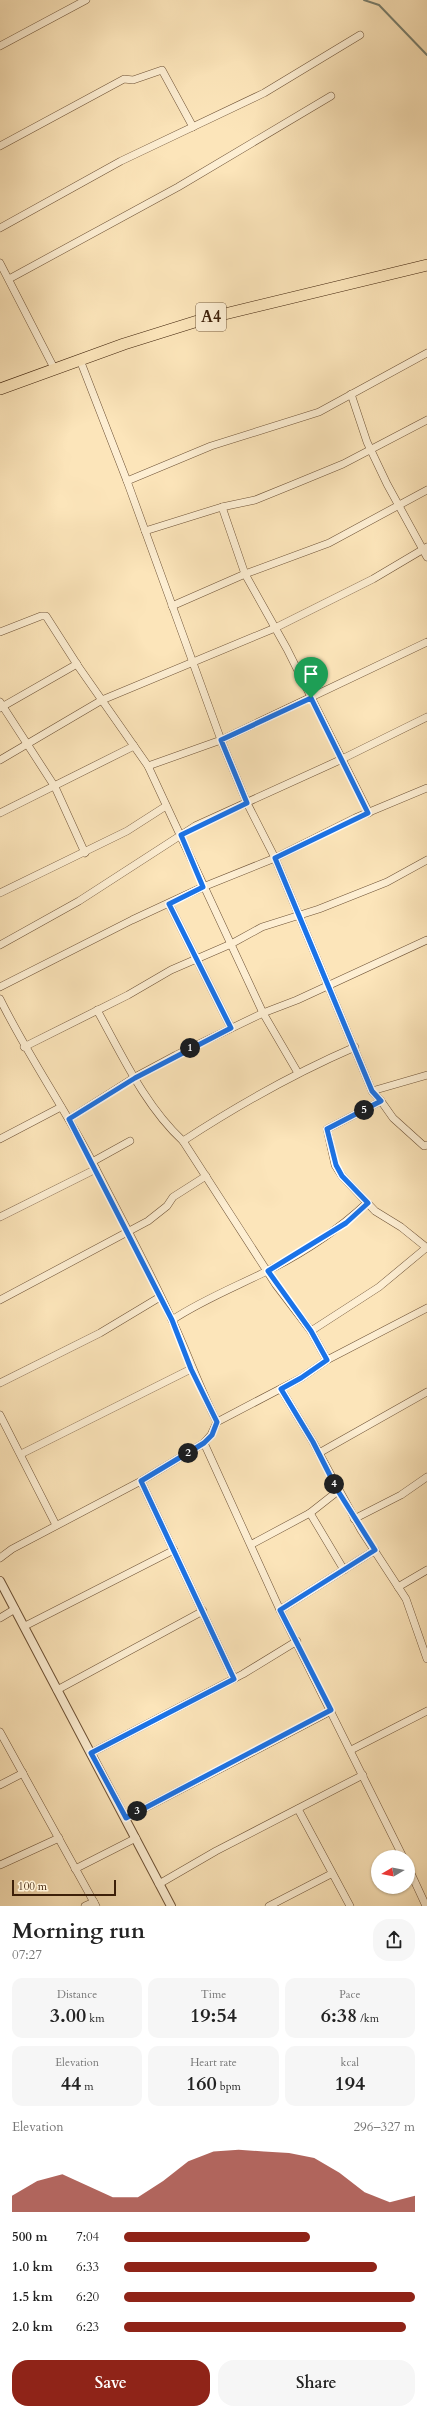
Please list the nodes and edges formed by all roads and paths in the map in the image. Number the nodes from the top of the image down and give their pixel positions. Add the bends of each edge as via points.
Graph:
1 (86, 0) edge
2 (360, 35) dead end
3 (0, 46) edge
4 (331, 96) dead end
5 (193, 128) junction
6 (0, 146) edge
7 (0, 228) edge
8 (0, 263) edge
9 (427, 264) edge
10 (9, 279) junction
11 (427, 353) edge
12 (80, 360) junction
13 (54, 368) junction
14 (0, 389) edge
15 (351, 394) junction
16 (427, 420) edge
17 (371, 450) junction
18 (127, 481) junction
19 (427, 490) edge
20 (400, 505) junction
21 (222, 507) junction
22 (145, 532) junction
23 (425, 548) edge
24 (427, 557) edge
25 (245, 574) junction
26 (172, 606) junction
27 (275, 628) junction
28 (0, 632) edge
29 (427, 642) edge
30 (77, 664) junction
31 (192, 664) junction
32 (311, 698) junction
33 (102, 700) junction
34 (1, 705) edge
35 (427, 717) edge
36 (221, 740) junction
37 (26, 745) junction
38 (134, 746) junction
39 (0, 760) edge
40 (340, 760) junction
41 (148, 766) junction
42 (55, 787) junction
43 (427, 788) edge
44 (247, 803) junction
45 (166, 806) junction
46 (0, 813) edge
47 (368, 813) junction
48 (181, 835) junction
49 (85, 853) junction
50 (275, 858) junction
51 (427, 860) edge
52 (203, 887) junction
53 (0, 893) edge
54 (169, 904) junction
55 (298, 915) junction
56 (427, 940) edge
57 (231, 944) junction
58 (0, 946) edge
59 (196, 959) junction
60 (329, 985) junction
61 (0, 987) edge
62 (0, 999) edge
63 (97, 1010) junction
64 (264, 1013) junction
65 (231, 1028) junction
66 (24, 1047) junction
67 (355, 1047) junction
68 (298, 1073) junction
69 (427, 1075) edge
70 (135, 1078) junction
71 (372, 1091) junction
72 (381, 1101) junction
73 (61, 1107) junction
74 (69, 1119) junction
75 (0, 1139) edge
76 (130, 1141) dead end
77 (183, 1141) junction
78 (426, 1147) edge
79 (92, 1162) junction
80 (96, 1169) junction
81 (206, 1176) junction
82 (368, 1203) junction
83 (0, 1217) edge
84 (127, 1232) junction
85 (426, 1248) edge
86 (268, 1271) junction
87 (160, 1297) junction
88 (0, 1300) edge
89 (427, 1308) edge
90 (172, 1320) junction
91 (311, 1331) junction
92 (327, 1360) junction
93 (191, 1369) junction
94 (0, 1383) edge
95 (281, 1389) junction
96 (427, 1392) edge
97 (0, 1415) edge
98 (217, 1422) junction
99 (204, 1443) junction
100 (319, 1453) junction
101 (21, 1454) junction
102 (427, 1477) edge
103 (141, 1481) junction
104 (338, 1491) junction
105 (310, 1513) junction
106 (354, 1518) junction
107 (56, 1525) junction
108 (252, 1544) junction
109 (174, 1550) junction
110 (375, 1550) junction
111 (0, 1558) edge
112 (344, 1570) junction
113 (427, 1570) edge
114 (0, 1581) edge
115 (398, 1587) junction
116 (15, 1609) junction
117 (280, 1610) junction
118 (203, 1611) junction
119 (0, 1618) edge
120 (25, 1626) junction
121 (297, 1642) junction
122 (427, 1659) edge
123 (234, 1679) junction
124 (57, 1690) junction
125 (331, 1710) junction
126 (427, 1711) edge
127 (0, 1732) edge
128 (351, 1750) junction
129 (91, 1753) junction
130 (23, 1773) junction
131 (363, 1775) junction
132 (0, 1785) edge
133 (298, 1809) junction
134 (126, 1818) junction
135 (59, 1838) junction
136 (136, 1838) junction
137 (400, 1850) edge
138 (0, 1865) edge
139 (75, 1869) junction
140 (331, 1874) junction
141 (415, 1882) edge
142 (159, 1884) junction
143 (95, 1904) edge
144 (85, 1906) edge
145 (171, 1906) edge
146 (269, 1906) edge
147 (350, 1906) edge
148 (426, 1906) edge

1 - 3 street
2 - 5 street via 264,93
4 - 10 street via 178,187
5 - 6 street via 162,70 133,80 124,79
5 - 7 street via 115,165
8 - 10 street
9 - 12 highway, A4 via 204,319
10 - 13 street
11 - 15 street
12 - 13 highway, A4
12 - 18 street
13 - 14 highway, A4
15 - 17 street
15 - 18 street via 319,412 211,446
16 - 17 street
17 - 20 street
17 - 21 street via 255,500
18 - 22 street
19 - 20 street
20 - 23 street
20 - 25 street via 329,543
21 - 22 street
21 - 25 street
22 - 26 street
23 - 24 street
23 - 27 street via 373,579
25 - 26 street
25 - 27 street
26 - 31 street
27 - 31 street
27 - 32 street
28 - 30 street via 46,616
29 - 32 street
30 - 33 street
30 - 34 street
31 - 33 street
31 - 36 street
32 - 36 street
32 - 40 street
33 - 37 street
33 - 38 street
34 - 37 street
35 - 40 street
36 - 41 street
36 - 44 street
37 - 39 street
37 - 42 street
38 - 41 street
38 - 42 street
40 - 44 street
40 - 47 street
41 - 45 street
42 - 46 street
42 - 49 street
43 - 47 street
44 - 48 street
44 - 50 street
45 - 48 street
45 - 49 street via 127,831
47 - 50 street
48 - 52 street
48 - 58 street via 79,901
49 - 53 street
50 - 52 street
50 - 55 street
51 - 55 street via 387,882
52 - 54 street
52 - 57 street
54 - 59 street
54 - 61 street
55 - 57 street via 262,927
55 - 60 street
56 - 60 street
57 - 59 street
57 - 64 street
59 - 63 street
59 - 65 street
60 - 64 street
60 - 67 street
62 - 66 street
63 - 66 street
63 - 70 street
64 - 65 street
64 - 68 street
65 - 70 street
66 - 73 street
67 - 68 street
67 - 71 street
68 - 77 street via 228,1111
69 - 71 street
70 - 74 street
70 - 77 street via 168,1126
71 - 72 street
72 - 78 street via 393,1118
72 - 82 street via 327,1129 336,1165 342,1176
73 - 74 street
73 - 75 street
74 - 79 street
76 - 79 street
77 - 81 street
79 - 80 street
80 - 83 street
80 - 84 street
81 - 84 street via 173,1197 167,1206 148,1221
81 - 86 street
82 - 85 street via 375,1211 401,1227
82 - 86 street via 346,1223
84 - 87 street
84 - 88 street
85 - 91 street via 379,1287
86 - 90 street via 199,1302
86 - 91 street
87 - 90 street
87 - 94 street via 100,1333
89 - 92 street
90 - 93 street
91 - 92 street
92 - 95 street
93 - 98 street
93 - 101 street
95 - 98 street
95 - 100 street
96 - 100 street
97 - 101 street
98 - 99 street via 212,1435
99 - 103 street
99 - 108 street
100 - 104 street
101 - 107 street
102 - 106 street via 401,1495
103 - 107 street
103 - 109 street
104 - 105 street
104 - 106 street
105 - 108 street
105 - 112 street
106 - 110 street
107 - 111 street
108 - 117 street
109 - 118 street
109 - 120 street
110 - 112 street
110 - 115 street
112 - 117 street
113 - 115 street
114 - 116 street
115 - 122 street via 406,1599
116 - 119 street
116 - 120 street
117 - 121 street
118 - 123 street
118 - 124 street
120 - 124 street
121 - 123 street
121 - 125 street
123 - 129 street
124 - 129 street
125 - 128 street
125 - 134 street
126 - 128 street
127 - 130 street
128 - 131 street
129 - 134 street
130 - 132 street
130 - 135 street
131 - 133 street
131 - 137 street
133 - 140 street
133 - 142 street
134 - 136 street
135 - 138 street
135 - 139 street
136 - 139 street
136 - 142 street
139 - 143 street
140 - 146 street
140 - 147 street
141 - 148 street
142 - 145 street
143 - 144 street

